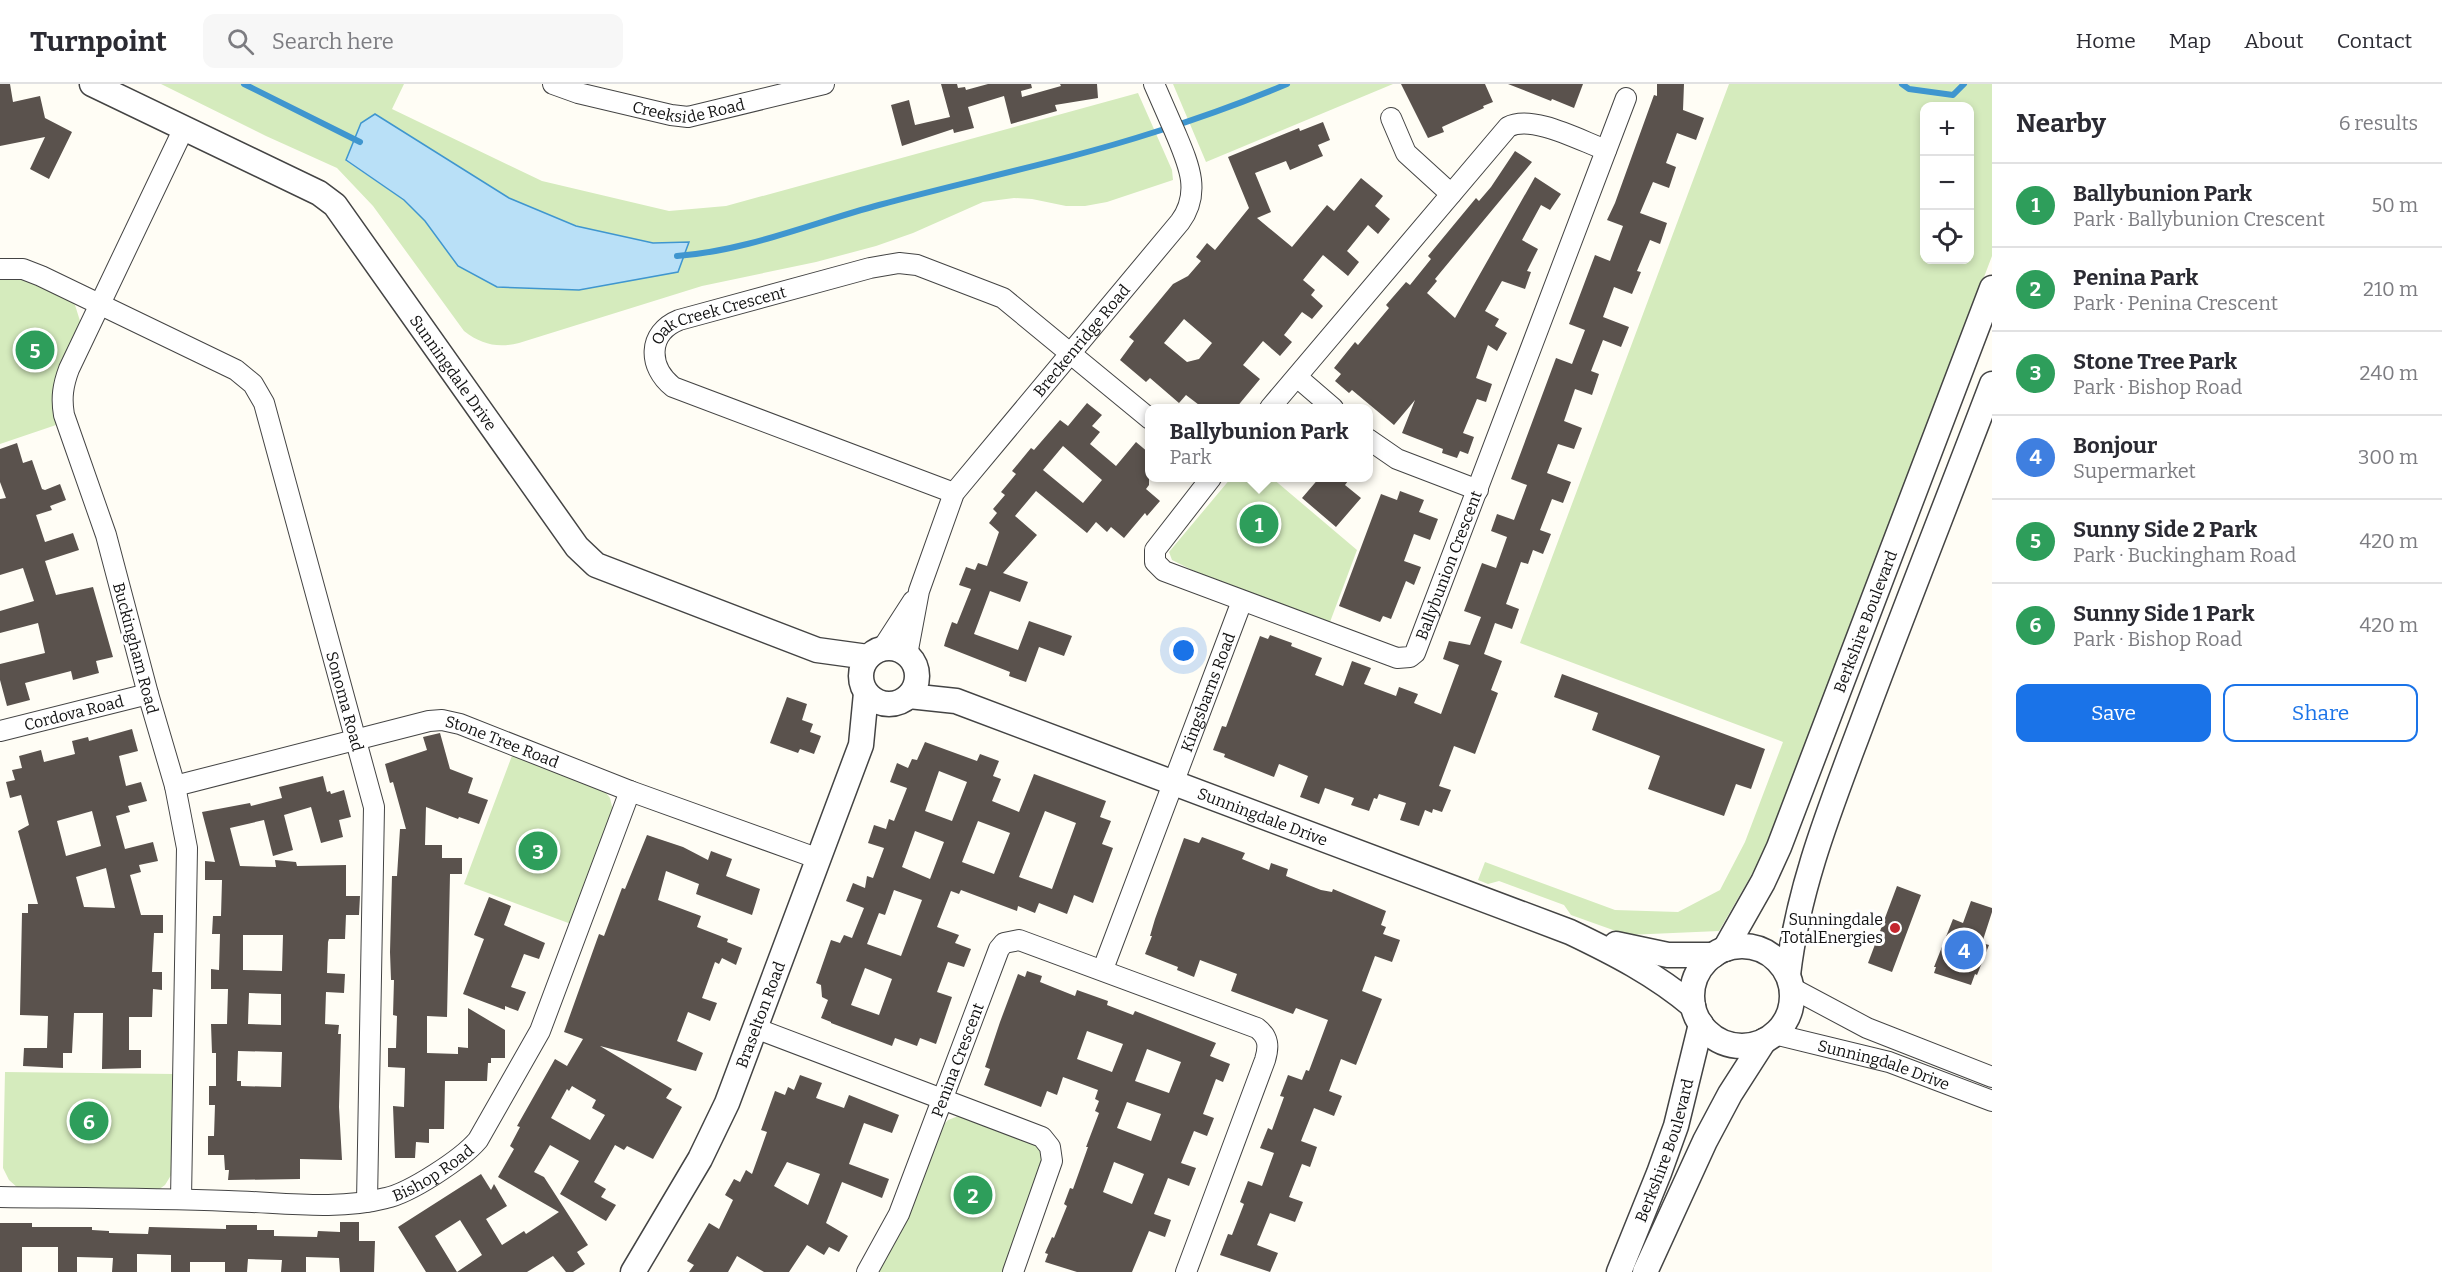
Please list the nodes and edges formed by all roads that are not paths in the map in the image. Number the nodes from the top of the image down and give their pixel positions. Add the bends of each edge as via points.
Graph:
1 (92, 84) edge
2 (553, 84) edge
3 (824, 84) edge
4 (1157, 90) edge
5 (616, 93) edge
6 (1626, 98) dead end
7 (1391, 118) dead end
8 (184, 128) junction
9 (1606, 150) junction
10 (1451, 194) junction
11 (0, 269) edge
12 (1992, 288) edge
13 (101, 304) junction
14 (1071, 353) junction
15 (1297, 377) junction
16 (1992, 384) edge
17 (1273, 404) edge
18 (1328, 404) edge
19 (1145, 416) edge
20 (1373, 443) edge
21 (1207, 482) edge
22 (1478, 490) junction
23 (954, 493) junction
24 (1944, 508) junction
25 (919, 591) junction
26 (1242, 601) junction
27 (817, 650) junction
28 (875, 653) junction
29 (912, 662) junction
30 (864, 688) junction
31 (147, 694) junction
32 (901, 700) junction
33 (956, 701) junction
34 (0, 731) edge
35 (356, 740) junction
36 (861, 745) junction
37 (1816, 751) junction
38 (1173, 783) junction
39 (175, 786) junction
40 (630, 790) junction
41 (819, 859) junction
42 (1570, 932) junction
43 (1720, 952) junction
44 (1103, 969) junction
45 (1790, 982) junction
46 (1697, 1015) junction
47 (756, 1028) junction
48 (1769, 1037) junction
49 (1992, 1077) edge
50 (944, 1098) junction
51 (1992, 1101) edge
52 (0, 1197) edge
53 (181, 1199) junction
54 (367, 1202) junction
55 (633, 1272) edge
56 (867, 1272) edge
57 (1013, 1272) edge
58 (1186, 1272) edge
59 (1620, 1272) edge
60 (1645, 1272) edge

1 - 8 street, Sunningdale Drive
2 - 5 street, Creekside Road via 578,93
3 - 5 street, Creekside Road via 688,117 672,115
4 - 14 street, Breckenridge Road via 1190,170 1190,201 1183,218
6 - 9 street, Ballybunion Crescent
7 - 10 street via 1406,153
8 - 13 street, Buckingham Road
8 - 27 street, Sunningdale Drive via 319,193 335,205 587,558 609,572
9 - 10 street via 1530,123 1515,123 1503,131
9 - 22 street, Ballybunion Crescent
10 - 15 street
11 - 13 street, Sonoma Road via 32,272
12 - 37 street, Berkshire Boulevard
13 - 31 street, Buckingham Road via 69,369 62,400 106,535
13 - 35 street, Sonoma Road via 236,370 260,393
14 - 19 street, Oak Creek Crescent
14 - 23 street, Breckenridge Road
14 - 23 street, Oak Creek Crescent via 1003,298 930,269 899,262 679,320 660,332 654,345 658,369 673,387
15 - 17 street
15 - 18 street
16 - 24 street, Berkshire Boulevard
20 - 22 street via 1396,459
21 - 26 street, Ballybunion Crescent via 1158,544 1155,562 1164,571
22 - 26 street, Ballybunion Crescent via 1419,647 1410,657 1380,653
23 - 25 street, Breckenridge Road
24 - 37 street via 1920,527 1912,539 1859,677
24 - 45 street, Berkshire Boulevard via 1814,855 1797,914
25 - 28 street, Breckenridge Road
25 - 29 street, Breckenridge Road
26 - 38 street, Kingsbarns Road
27 - 28 street, Sunningdale Drive
27 - 30 street, Sunningdale Drive
28 - 29 street via 891,648
28 - 30 street via 861,674
29 - 32 street via 917,680
29 - 33 street, Sunningdale Drive
30 - 32 street via 874,700 884,704
30 - 36 street, Braselton Road
31 - 34 street, Cordova Road
31 - 39 street, Buckingham Road
32 - 33 street, Sunningdale Drive
32 - 36 street, Braselton Road
33 - 38 street, Sunningdale Drive
35 - 39 street, Stone Tree Road
35 - 40 street, Stone Tree Road via 429,721 448,720
35 - 54 street, Sonoma Road via 375,817
36 - 41 street, Braselton Road
37 - 43 street, Berkshire Boulevard via 1763,882
38 - 42 street, Sunningdale Drive
38 - 44 street
39 - 53 street, Buckingham Road via 188,848
40 - 41 street, Stone Tree Road
40 - 54 street, Bishop Road via 540,1031 484,1131 467,1151 430,1176 396,1196
41 - 47 street, Braselton Road
42 - 43 street, Sunningdale Drive via 1655,953 1680,956
42 - 46 street, Sunningdale Drive via 1658,978
43 - 45 street via 1743,945 1762,950 1775,958
43 - 46 street via 1704,963 1696,977 1692,990
44 - 50 street, Penina Crescent via 1019,940 1004,943 991,967
44 - 58 street, Penina Crescent via 1257,1028 1268,1044 1260,1076
45 - 48 street via 1788,1017
45 - 49 street, Sunningdale Drive via 1867,1028
46 - 48 street via 1713,1037 1729,1044 1747,1046
46 - 59 street, Berkshire Boulevard via 1676,1126
47 - 50 street
47 - 55 street, Braselton Road via 711,1138
48 - 51 street, Sunningdale Drive via 1878,1059
48 - 60 street, Berkshire Boulevard via 1730,1094
50 - 56 street, Penina Crescent via 899,1214
50 - 57 street via 1036,1133 1050,1147 1052,1161
52 - 53 street, Bishop Road
53 - 54 street, Bishop Road

